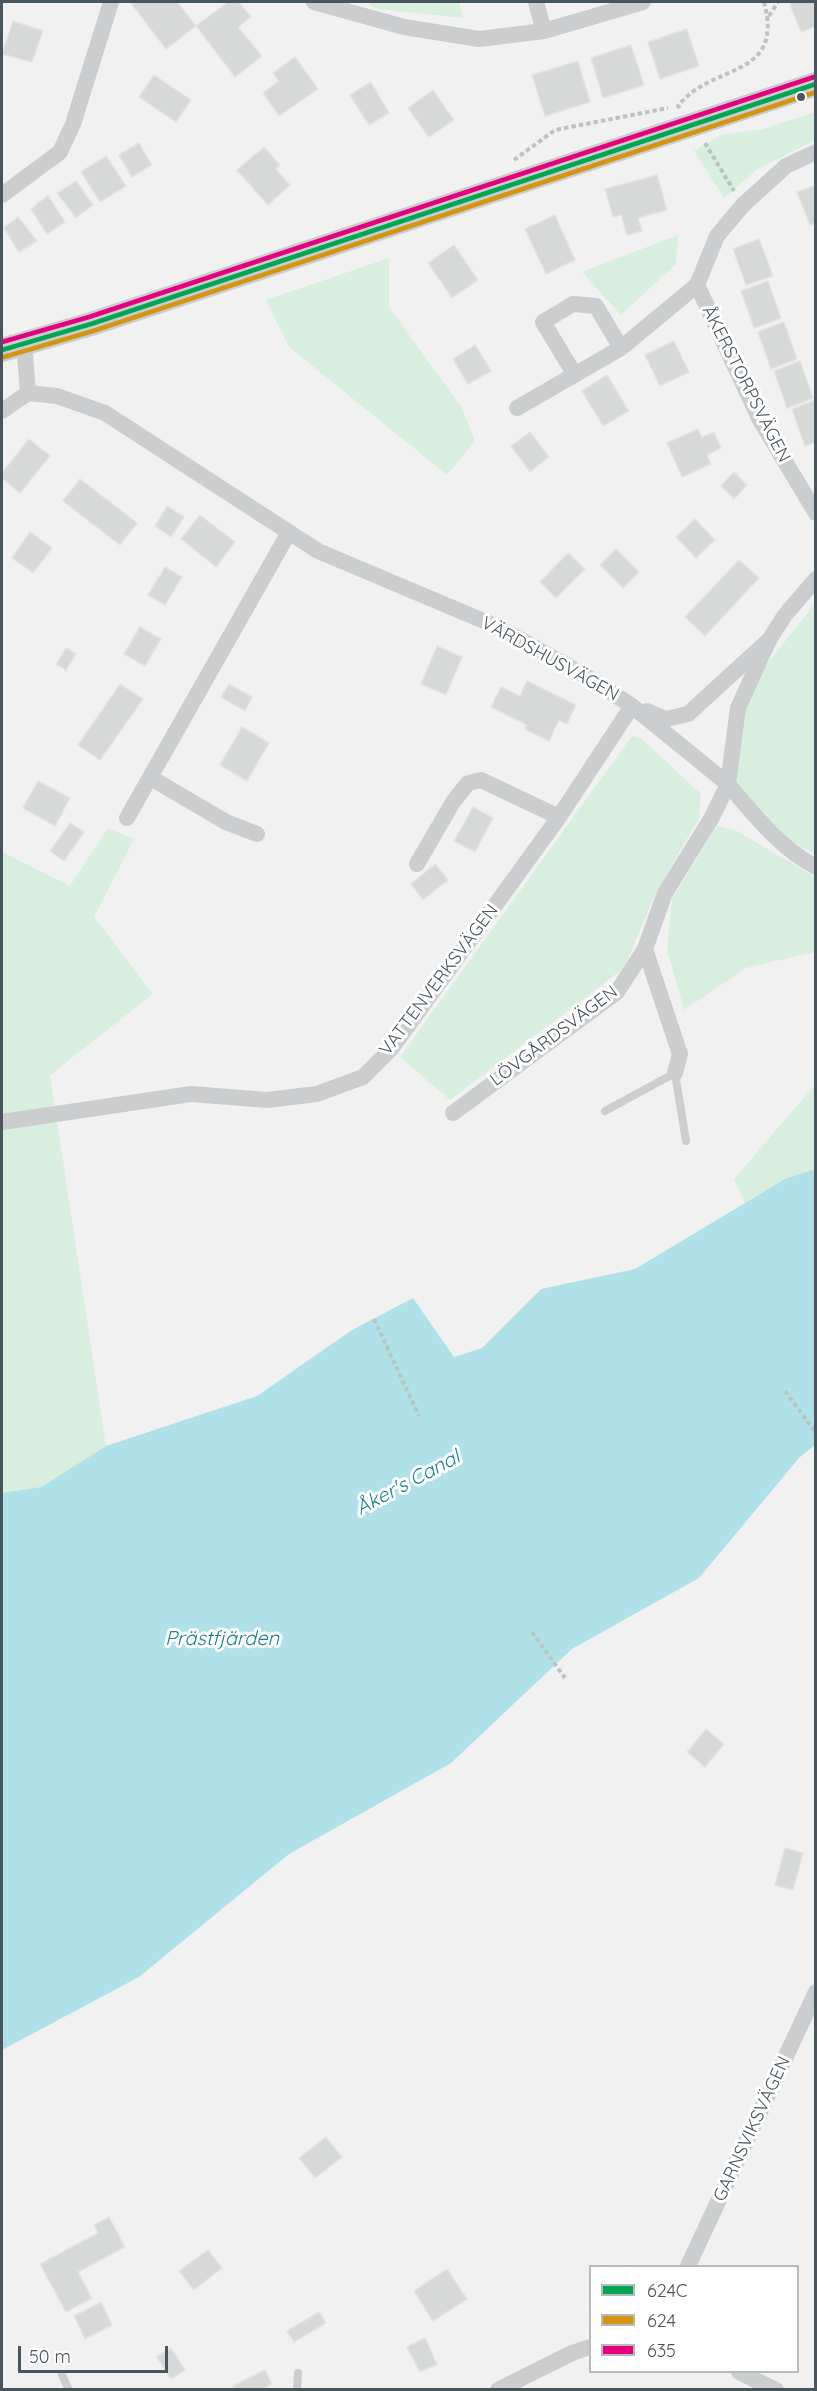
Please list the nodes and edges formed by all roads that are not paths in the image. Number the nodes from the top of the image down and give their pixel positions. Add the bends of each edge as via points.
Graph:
1 (111, 2) edge
2 (314, 2) edge
3 (536, 2) edge
4 (634, 3) edge
5 (544, 31) junction
6 (816, 84) edge
7 (816, 152) edge
8 (2, 195) edge
9 (697, 285) junction
10 (13, 346) edge
11 (621, 348) junction
12 (575, 375) junction
13 (28, 393) junction
14 (517, 408) dead end
15 (2, 411) edge
16 (816, 513) edge
17 (288, 534) junction
18 (816, 579) edge
19 (769, 640) junction
20 (632, 706) junction
21 (151, 778) junction
22 (728, 784) junction
23 (559, 817) junction
24 (127, 818) dead end
25 (256, 834) dead end
26 (417, 864) dead end
27 (816, 867) edge
28 (645, 950) junction
29 (675, 1073) junction
30 (605, 1111) dead end
31 (453, 1113) dead end
32 (2, 1122) edge
33 (686, 1141) dead end
34 (816, 1992) edge
35 (688, 2265) edge
36 (589, 2348) edge
37 (298, 2373) dead end
38 (741, 2373) edge
39 (62, 2375) dead end
40 (69, 2390) edge
41 (297, 2390) edge
42 (498, 2390) edge
43 (776, 2390) edge

1 - 8 street via 74,124 60,152
2 - 5 street via 404,27 479,39
3 - 5 street
4 - 5 street
6 - 10 street via 124,313
7 - 9 street, ÅKERSTORPSVÄGEN via 786,166 743,205 717,236
9 - 11 street, ÅKERSTORPSVÄGEN
9 - 16 street, ÅKERSTORPSVÄGEN via 760,420
10 - 13 street
11 - 12 street, ÅKERSTORPSVÄGEN
11 - 12 street via 596,306 573,304 543,322
12 - 14 street, ÅKERSTORPSVÄGEN
13 - 15 street
13 - 17 street, VÄRDSHUSVÄGEN via 57,396 105,413
17 - 20 street, VÄRDSHUSVÄGEN via 318,551 498,627
17 - 21 street
18 - 19 street via 784,615
19 - 20 street via 688,714 666,719
19 - 22 street via 738,708
20 - 22 street, VÄRDSHUSVÄGEN
20 - 23 street, VATTENVERKSVÄGEN
21 - 24 street
21 - 25 street via 226,822
22 - 27 street, VÄRDSHUSVÄGEN via 761,824
22 - 28 street, LÖVGÅRDSVÄGEN via 665,893
23 - 26 street via 481,780 468,783
23 - 32 street, VATTENVERKSVÄGEN via 391,1049 363,1077 317,1094 267,1100 191,1094
28 - 29 street via 680,1054
28 - 31 street, LÖVGÅRDSVÄGEN via 617,992
29 - 30 lane
29 - 33 lane
34 - 35 street, GARNSVIKSVÄGEN
36 - 42 street
37 - 41 lane
38 - 43 street
39 - 40 lane

